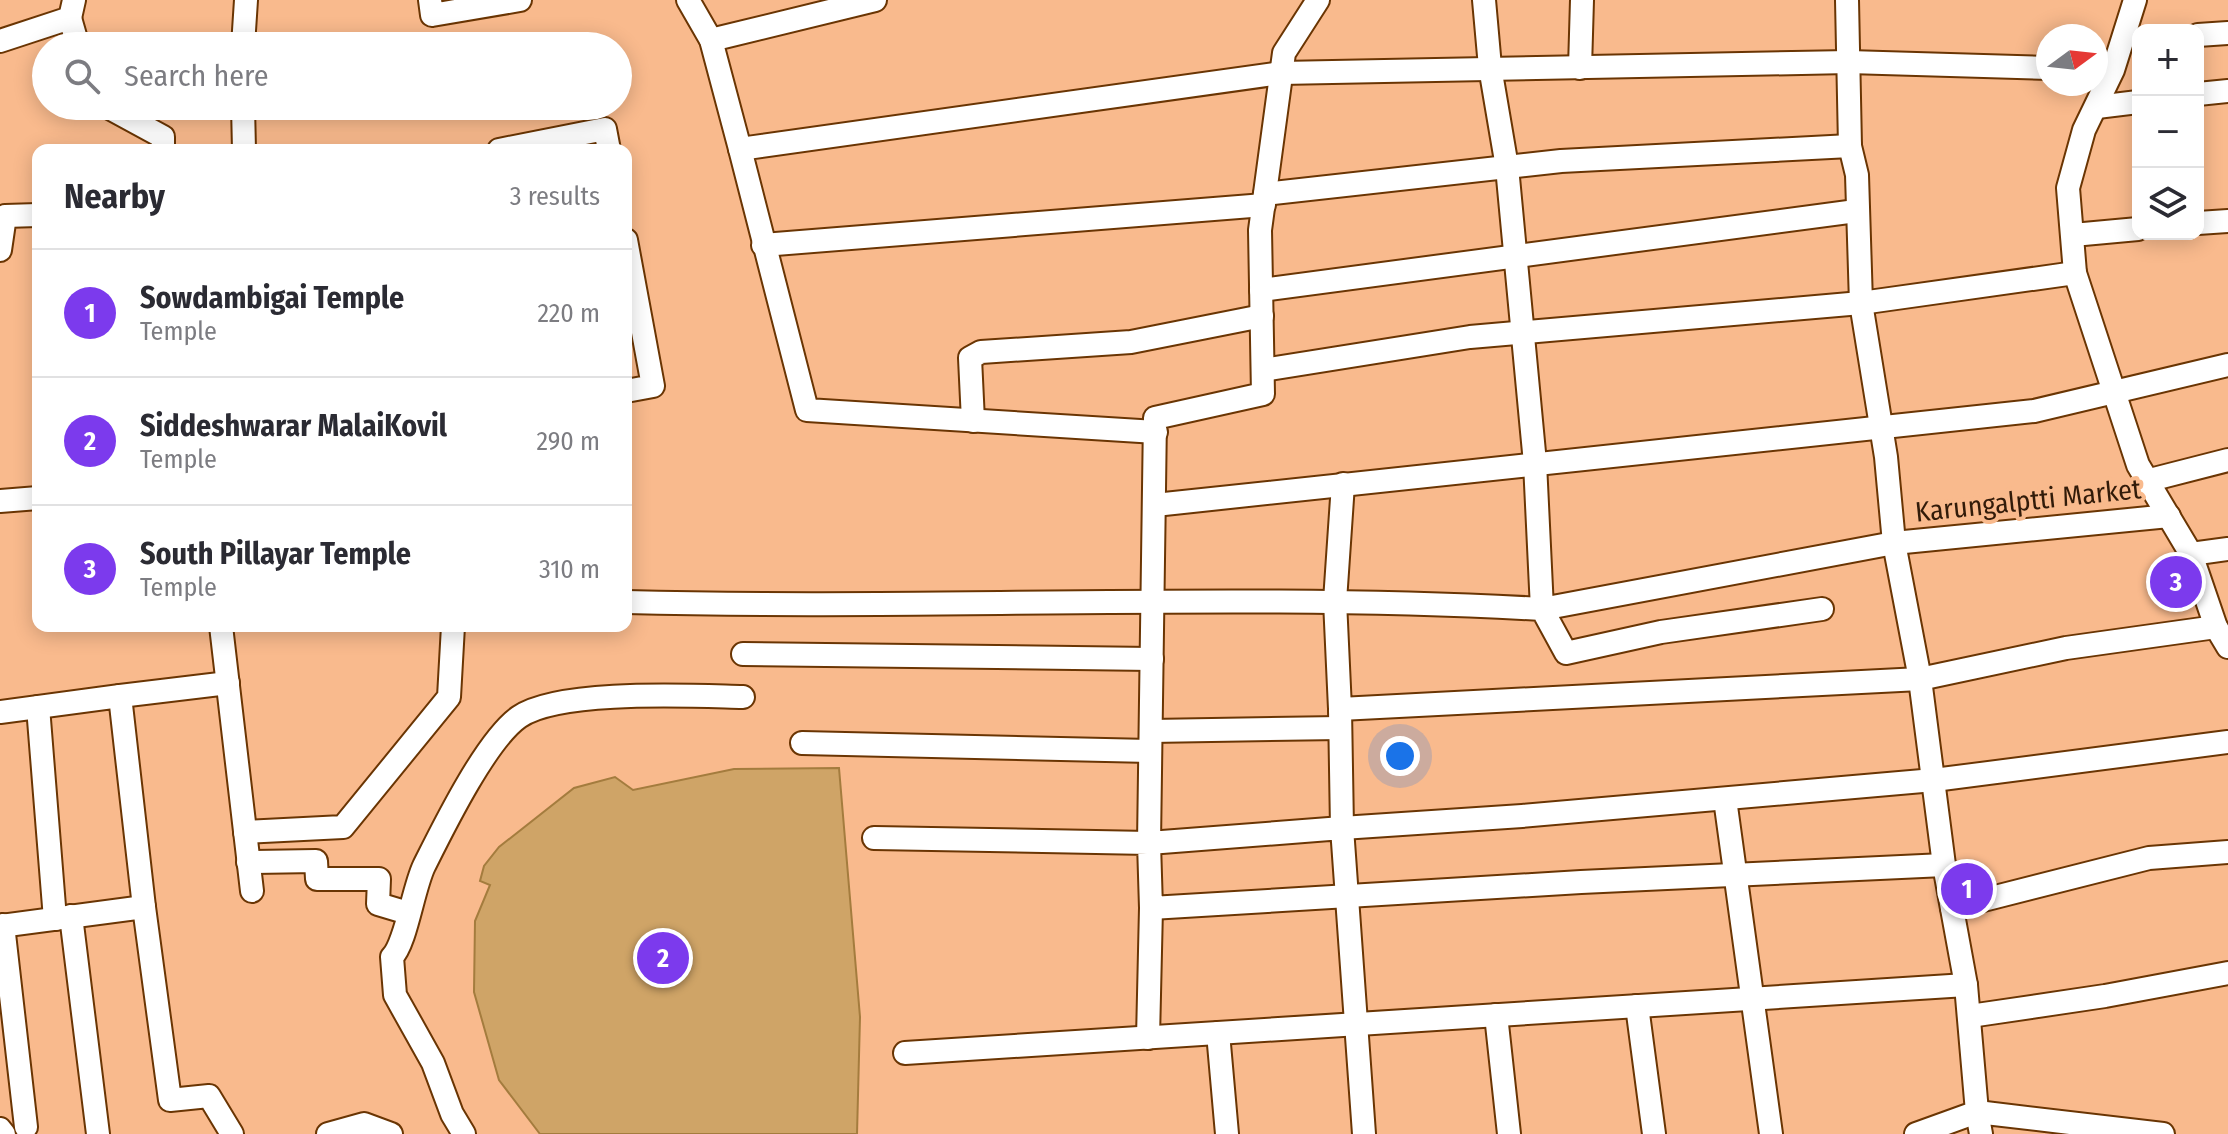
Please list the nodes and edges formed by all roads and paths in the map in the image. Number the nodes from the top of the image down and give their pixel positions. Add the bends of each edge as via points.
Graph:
1 (246, 0) edge
2 (430, 0) edge
3 (520, 0) edge
4 (688, 0) edge
5 (875, 0) edge
6 (1318, 0) edge
7 (1484, 0) edge
8 (1582, 0) edge
9 (1847, 0) edge
10 (2135, 0) edge
11 (821, 6) edge
12 (72, 9) edge
13 (76, 32) edge
14 (244, 32) edge
15 (2228, 33) edge
16 (2204, 35) edge
17 (2130, 38) edge
18 (711, 40) junction
19 (0, 41) edge
20 (1849, 62) junction
21 (2108, 65) edge
22 (1580, 68) junction
23 (2036, 68) edge
24 (1490, 69) junction
25 (1281, 73) junction
26 (2228, 91) edge
27 (2204, 93) edge
28 (2099, 96) edge
29 (2132, 103) edge
30 (2097, 107) junction
31 (132, 120) edge
32 (243, 120) edge
33 (163, 144) edge
34 (244, 144) edge
35 (529, 144) edge
36 (608, 144) edge
37 (1850, 146) junction
38 (740, 149) junction
39 (1507, 167) junction
40 (1264, 199) junction
41 (1856, 211) junction
42 (32, 215) edge
43 (2228, 221) edge
44 (2204, 223) edge
45 (2132, 230) edge
46 (2073, 235) junction
47 (763, 245) junction
48 (0, 250) edge
49 (1514, 257) junction
50 (2075, 273) junction
51 (632, 280) edge
52 (1261, 290) junction
53 (1861, 303) junction
54 (1262, 316) junction
55 (1520, 333) junction
56 (2228, 365) edge
57 (1263, 370) junction
58 (632, 390) edge
59 (2112, 392) junction
60 (973, 421) junction
61 (1880, 425) junction
62 (1156, 432) junction
63 (2228, 460) edge
64 (1535, 463) junction
65 (2146, 481) junction
66 (1343, 484) junction
67 (32, 498) edge
68 (0, 501) edge
69 (1155, 505) junction
70 (2169, 516) junction
71 (1894, 543) junction
72 (2228, 549) edge
73 (2191, 554) junction
74 (1335, 601) junction
75 (632, 602) edge
76 (1153, 603) junction
77 (1542, 609) junction
78 (1822, 609) dead end
79 (2216, 627) junction
80 (222, 632) edge
81 (453, 632) edge
82 (2228, 647) edge
83 (743, 654) dead end
84 (1152, 659) junction
85 (1920, 679) junction
86 (228, 683) junction
87 (120, 696) junction
88 (743, 697) dead end
89 (38, 707) junction
90 (0, 712) edge
91 (1340, 719) junction
92 (1151, 741) junction
93 (2228, 742) edge
94 (802, 743) dead end
95 (1934, 780) junction
96 (1725, 799) junction
97 (1342, 828) junction
98 (245, 832) junction
99 (874, 838) dead end
100 (1149, 843) junction
101 (2228, 852) edge
102 (248, 862) junction
103 (1944, 865) junction
104 (1736, 875) junction
105 (252, 891) dead end
106 (1350, 896) junction
107 (144, 907) junction
108 (1151, 908) junction
109 (1952, 908) junction
110 (408, 913) junction
111 (63, 918) junction
112 (1, 926) edge
113 (2228, 973) edge
114 (1966, 985) junction
115 (1754, 999) junction
116 (1637, 1006) junction
117 (1496, 1015) junction
118 (1970, 1016) junction
119 (1357, 1024) junction
120 (1218, 1033) junction
121 (1148, 1038) junction
122 (905, 1053) dead end
123 (1979, 1123) edge
124 (26, 1127) dead end
125 (0, 1129) edge
126 (2109, 1131) edge
127 (4, 1134) edge
128 (98, 1134) edge
129 (232, 1134) edge
130 (328, 1134) edge
131 (391, 1134) edge
132 (464, 1134) edge
133 (1227, 1134) edge
134 (1364, 1134) edge
135 (1509, 1134) edge
136 (1654, 1134) edge
137 (1771, 1134) edge
138 (1916, 1134) edge
139 (2163, 1134) edge

1 - 14 street
2 - 3 street via 432,15
4 - 18 street
5 - 11 street
6 - 25 street via 1284,53
7 - 24 street
8 - 22 street
9 - 20 street
10 - 17 street
11 - 18 street
12 - 13 street
12 - 19 street
15 - 16 street
17 - 21 street
18 - 38 street
20 - 22 street
20 - 23 street
20 - 37 street
22 - 24 street
24 - 25 street
24 - 39 street
25 - 38 street
25 - 40 street
26 - 27 street
28 - 30 street
29 - 30 street
30 - 46 street via 2084,130 2068,188
31 - 33 street via 163,137
32 - 34 street
35 - 36 street via 605,129
37 - 39 street
37 - 41 street via 1857,175
38 - 47 street
39 - 40 street
39 - 49 street
40 - 47 street
40 - 52 street
41 - 49 street
41 - 53 street
42 - 48 street via 5,216
43 - 44 street
45 - 46 street
46 - 50 street
47 - 60 street via 807,410
49 - 52 street
49 - 55 street
50 - 53 street
50 - 59 street
51 - 58 street via 653,386
52 - 54 street
53 - 55 street
53 - 61 street
54 - 57 street
54 - 60 street via 1131,342 981,352 970,358
55 - 57 street
55 - 64 street
56 - 59 street
57 - 62 street via 1263,394 1155,418
59 - 61 street via 2034,411
59 - 65 street
60 - 62 street
61 - 64 street
61 - 71 street
62 - 69 street
63 - 65 street
64 - 66 street
64 - 77 street
65 - 70 street
66 - 69 street
66 - 74 street
67 - 68 street
69 - 76 street
70 - 71 street, Karungalptti Market
70 - 73 street
71 - 77 street, Karungalptti Market
71 - 85 street
72 - 73 street
73 - 79 street
74 - 76 street, Karungalptti Market
74 - 77 street, Karungalptti Market
74 - 91 street
75 - 76 street, Karungalptti Market via 815,607
76 - 84 street
77 - 78 street via 1566,653 1661,632
79 - 82 street
79 - 85 street via 2066,648
80 - 86 street
81 - 98 street via 449,697 343,827
83 - 84 street
84 - 92 street
85 - 91 street
85 - 95 street
86 - 87 street
86 - 98 street
87 - 89 street
87 - 107 street
88 - 110 street via 551,703 519,717 484,757 423,868
89 - 90 street
89 - 111 street
91 - 92 street
91 - 97 street
92 - 94 street
92 - 100 street
93 - 95 street
95 - 96 street
95 - 103 street
96 - 97 street
96 - 104 street
97 - 100 street
97 - 106 street
98 - 102 street
99 - 100 street
100 - 108 street
101 - 109 street via 2149,858
102 - 105 street
102 - 110 street via 316,861 317,879 379,879 378,904
103 - 104 street
103 - 109 street
104 - 106 street
104 - 115 street
106 - 108 street
106 - 119 street
107 - 111 street
107 - 129 street via 170,1100 209,1096
108 - 121 street
109 - 114 street
110 - 132 street via 400,949 392,957 395,995
111 - 112 street
111 - 128 street
112 - 124 street
113 - 118 street
114 - 115 street
114 - 118 street
115 - 116 street
115 - 137 street
116 - 117 street
116 - 136 street
117 - 119 street
117 - 135 street
118 - 123 street
119 - 120 street
119 - 134 street
120 - 121 street
120 - 133 street
121 - 122 street
123 - 126 street
123 - 138 street
125 - 127 street
126 - 139 street
130 - 131 street via 364,1124

